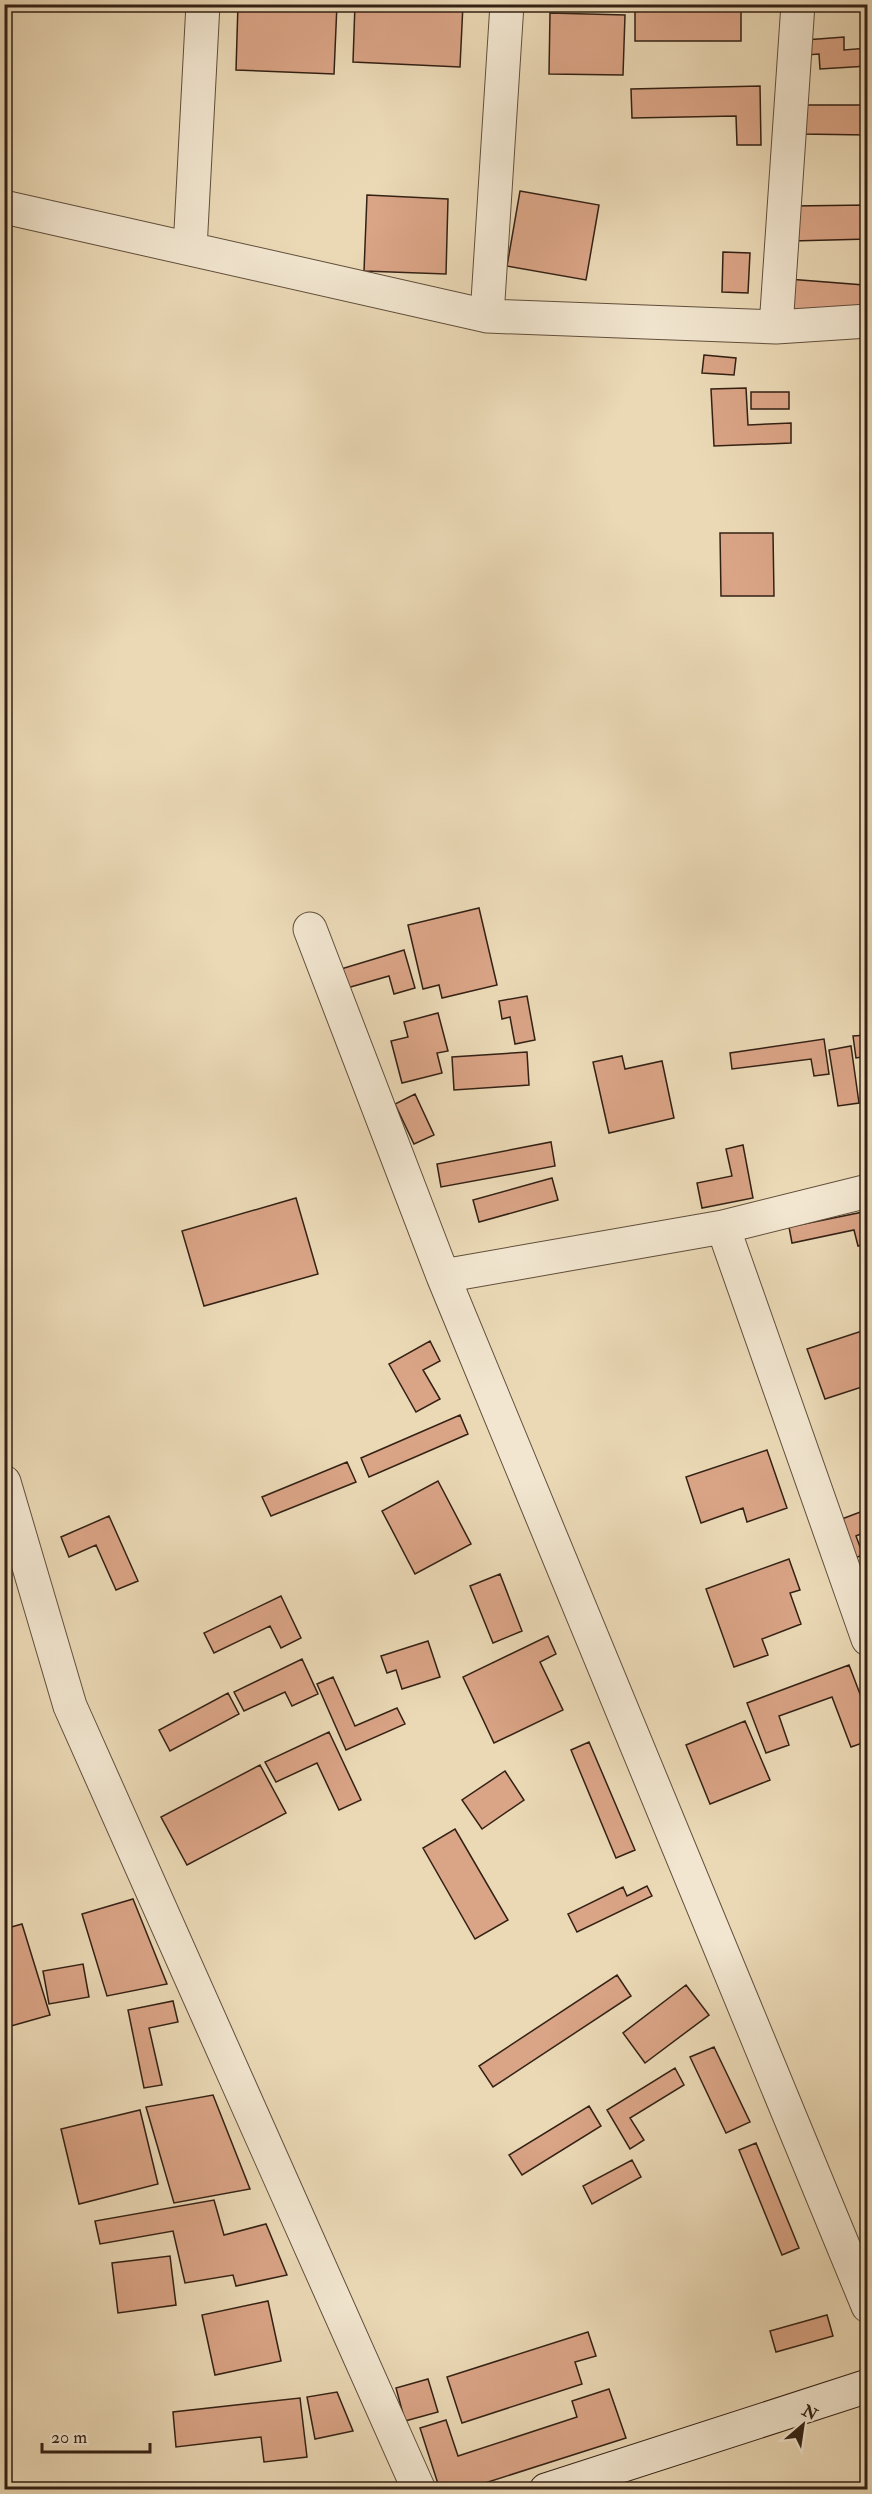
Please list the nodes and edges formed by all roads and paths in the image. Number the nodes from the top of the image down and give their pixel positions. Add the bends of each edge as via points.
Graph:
1 (203, 4) edge
2 (507, 4) edge
3 (798, 4) edge
4 (4, 207) edge
5 (190, 249) junction
6 (487, 316) junction
7 (867, 321) edge
8 (776, 327) junction
9 (310, 929) dead end
10 (867, 1191) edge
11 (723, 1227) junction
12 (443, 1276) junction
13 (4, 1482) edge
14 (867, 1639) edge
15 (867, 2306) edge
16 (867, 2385) edge
17 (419, 2490) edge
18 (546, 2490) edge

1 - 5 street
2 - 6 street
3 - 8 street
4 - 5 street
5 - 6 street
6 - 8 street
7 - 8 street
9 - 12 street
10 - 11 street
11 - 12 street
11 - 14 street
12 - 15 street
13 - 17 street via 70,1706
16 - 18 street

